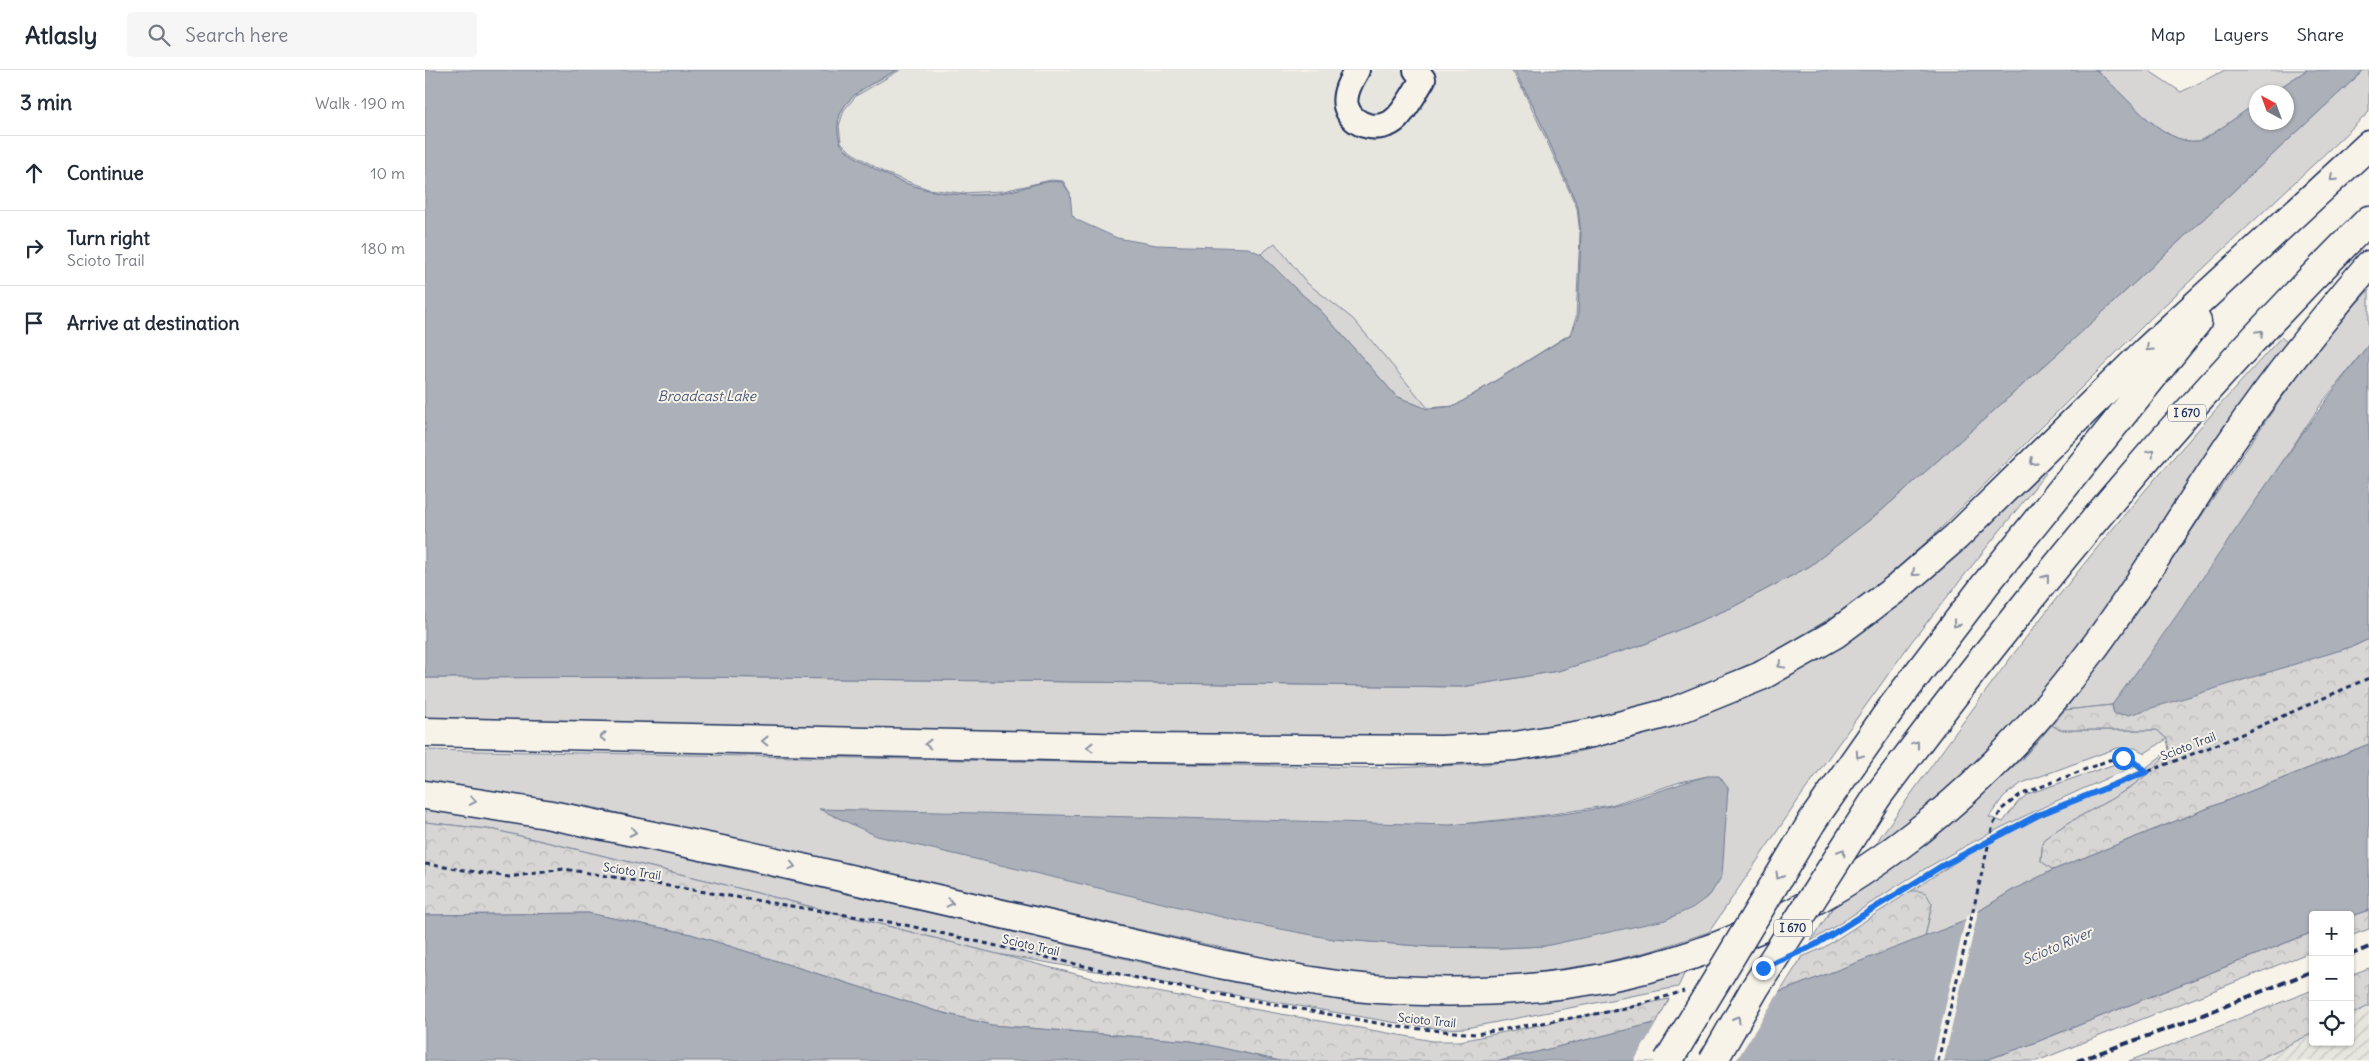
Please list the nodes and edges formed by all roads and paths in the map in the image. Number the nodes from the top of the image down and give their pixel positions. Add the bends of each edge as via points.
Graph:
1 (1357, 70) edge
2 (1416, 70) edge
3 (2369, 144) edge
4 (2369, 220) edge
5 (2249, 255) junction
6 (2369, 266) edge
7 (2369, 678) edge
8 (425, 732) edge
9 (2146, 772) junction
10 (425, 795) edge
11 (425, 864) edge
12 (1798, 953) dead end
13 (1689, 990) dead end
14 (1668, 1061) edge
15 (1713, 1061) edge
16 (1938, 1061) edge

1 - 2 lane via 1346,92 1346,107 1356,120 1367,126 1381,127 1397,119 1423,79
3 -> 5 highway, I 670
15 -> 4 highway, I 670, bridge via 1755,988 1877,797 1968,675 2103,508 2200,398
5 -> 8 highway via 1956,537 1897,588 1835,634 1761,676 1672,712 1592,733 1496,747 1322,750
5 -> 14 highway, I 670, bridge via 1985,585 1891,710 1813,820
10 -> 6 highway via 546,814 731,852 1289,978 1392,990 1477,992 1604,978 1691,956 1787,916 1873,867 1981,778 2090,653 2261,400 2319,323
7 - 9 path, Scioto Trail
9 - 12 path, Scioto Trail via 2038,815 1940,867
9 - 16 path, bridge via 2123,758 2109,760 2020,795 2001,809 1993,825
11 - 13 path, Scioto Trail via 509,877 564,869 891,922 1163,984 1399,1027 1476,1034 1625,1009

